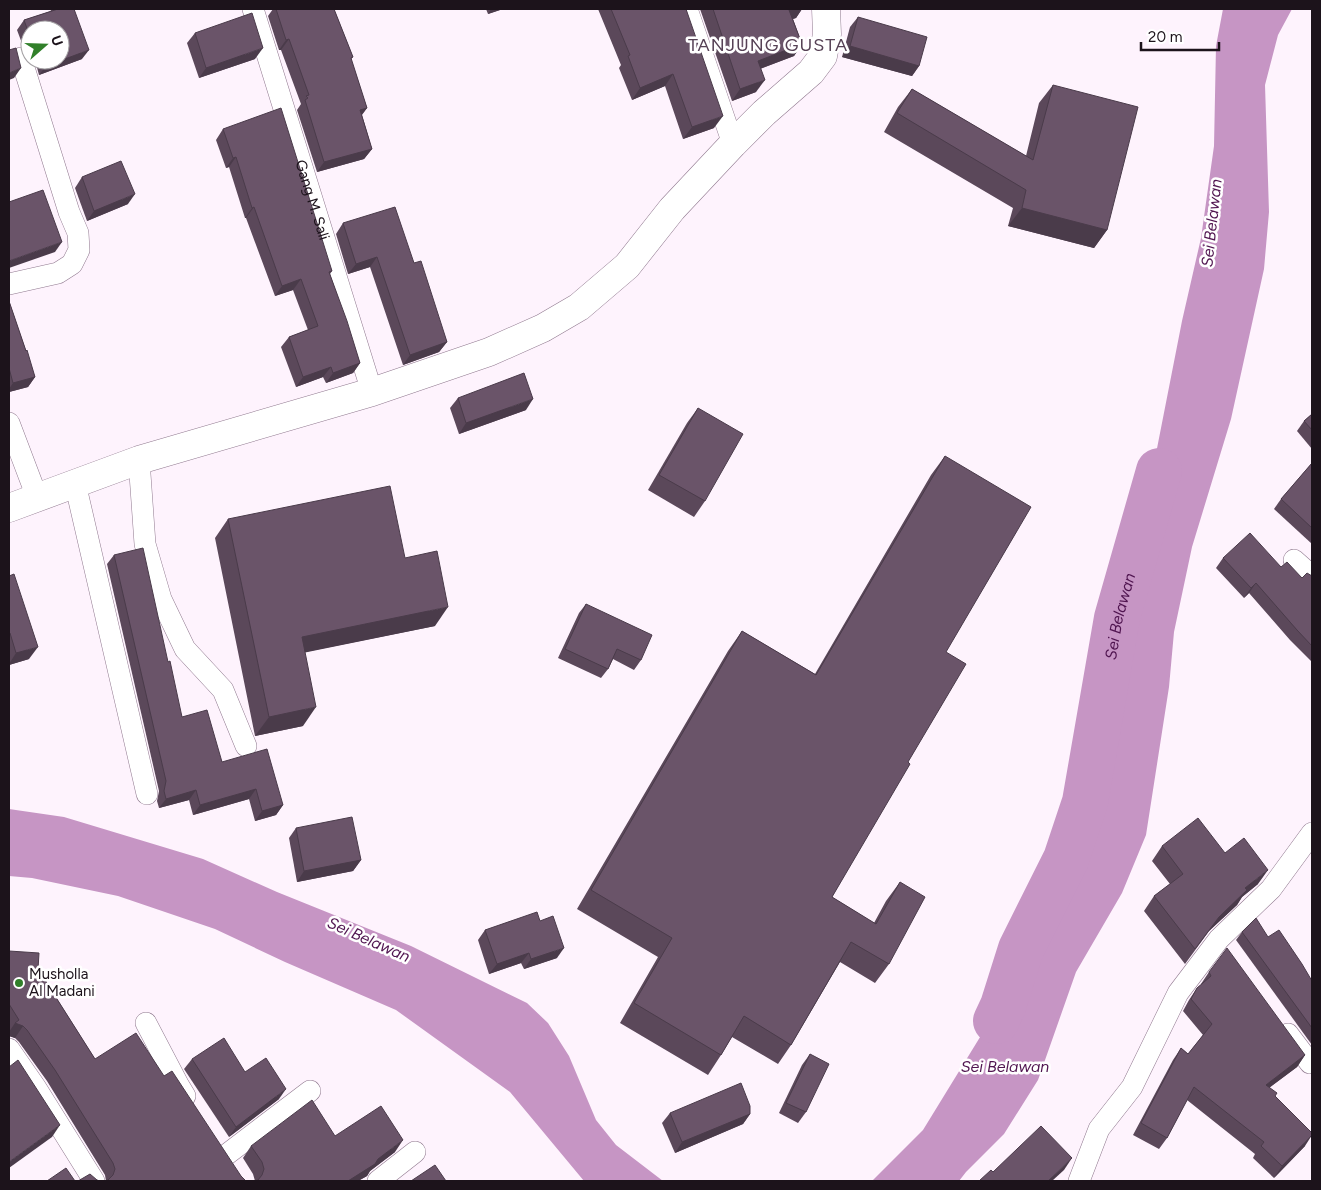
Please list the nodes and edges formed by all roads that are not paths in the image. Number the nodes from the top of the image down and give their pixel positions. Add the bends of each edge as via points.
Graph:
1 (253, 9) edge
2 (687, 9) edge
3 (826, 9) edge
4 (25, 70) edge
5 (733, 144) junction
6 (9, 284) edge
7 (372, 392) junction
8 (9, 423) edge
9 (139, 460) junction
10 (75, 483) junction
11 (37, 497) junction
12 (9, 508) edge
13 (1294, 560) dead end
14 (1312, 576) edge
15 (246, 746) dead end
16 (147, 794) dead end
17 (1312, 833) edge
18 (1274, 1014) edge
19 (146, 1023) dead end
20 (9, 1049) edge
21 (1310, 1062) dead end
22 (310, 1091) dead end
23 (194, 1109) edge
24 (416, 1152) dead end
25 (225, 1155) edge
26 (94, 1181) edge
27 (378, 1181) edge
28 (1079, 1181) edge

1 - 7 street, Gang M. Sali
2 - 5 street
3 - 5 street via 827,34 823,56 811,72
4 - 6 street via 78,233 79,250 72,264 58,273
5 - 7 street via 672,209 627,266 579,307 543,328 488,352
7 - 9 street
8 - 11 street
9 - 10 street
9 - 15 street via 145,544 161,599 186,649 223,690
10 - 11 street
10 - 16 street
11 - 12 street
13 - 14 street
17 - 28 street via 1225,946 1178,993 1132,1087 1099,1129
18 - 21 street
19 - 23 street
20 - 26 street
22 - 25 street
24 - 27 street

